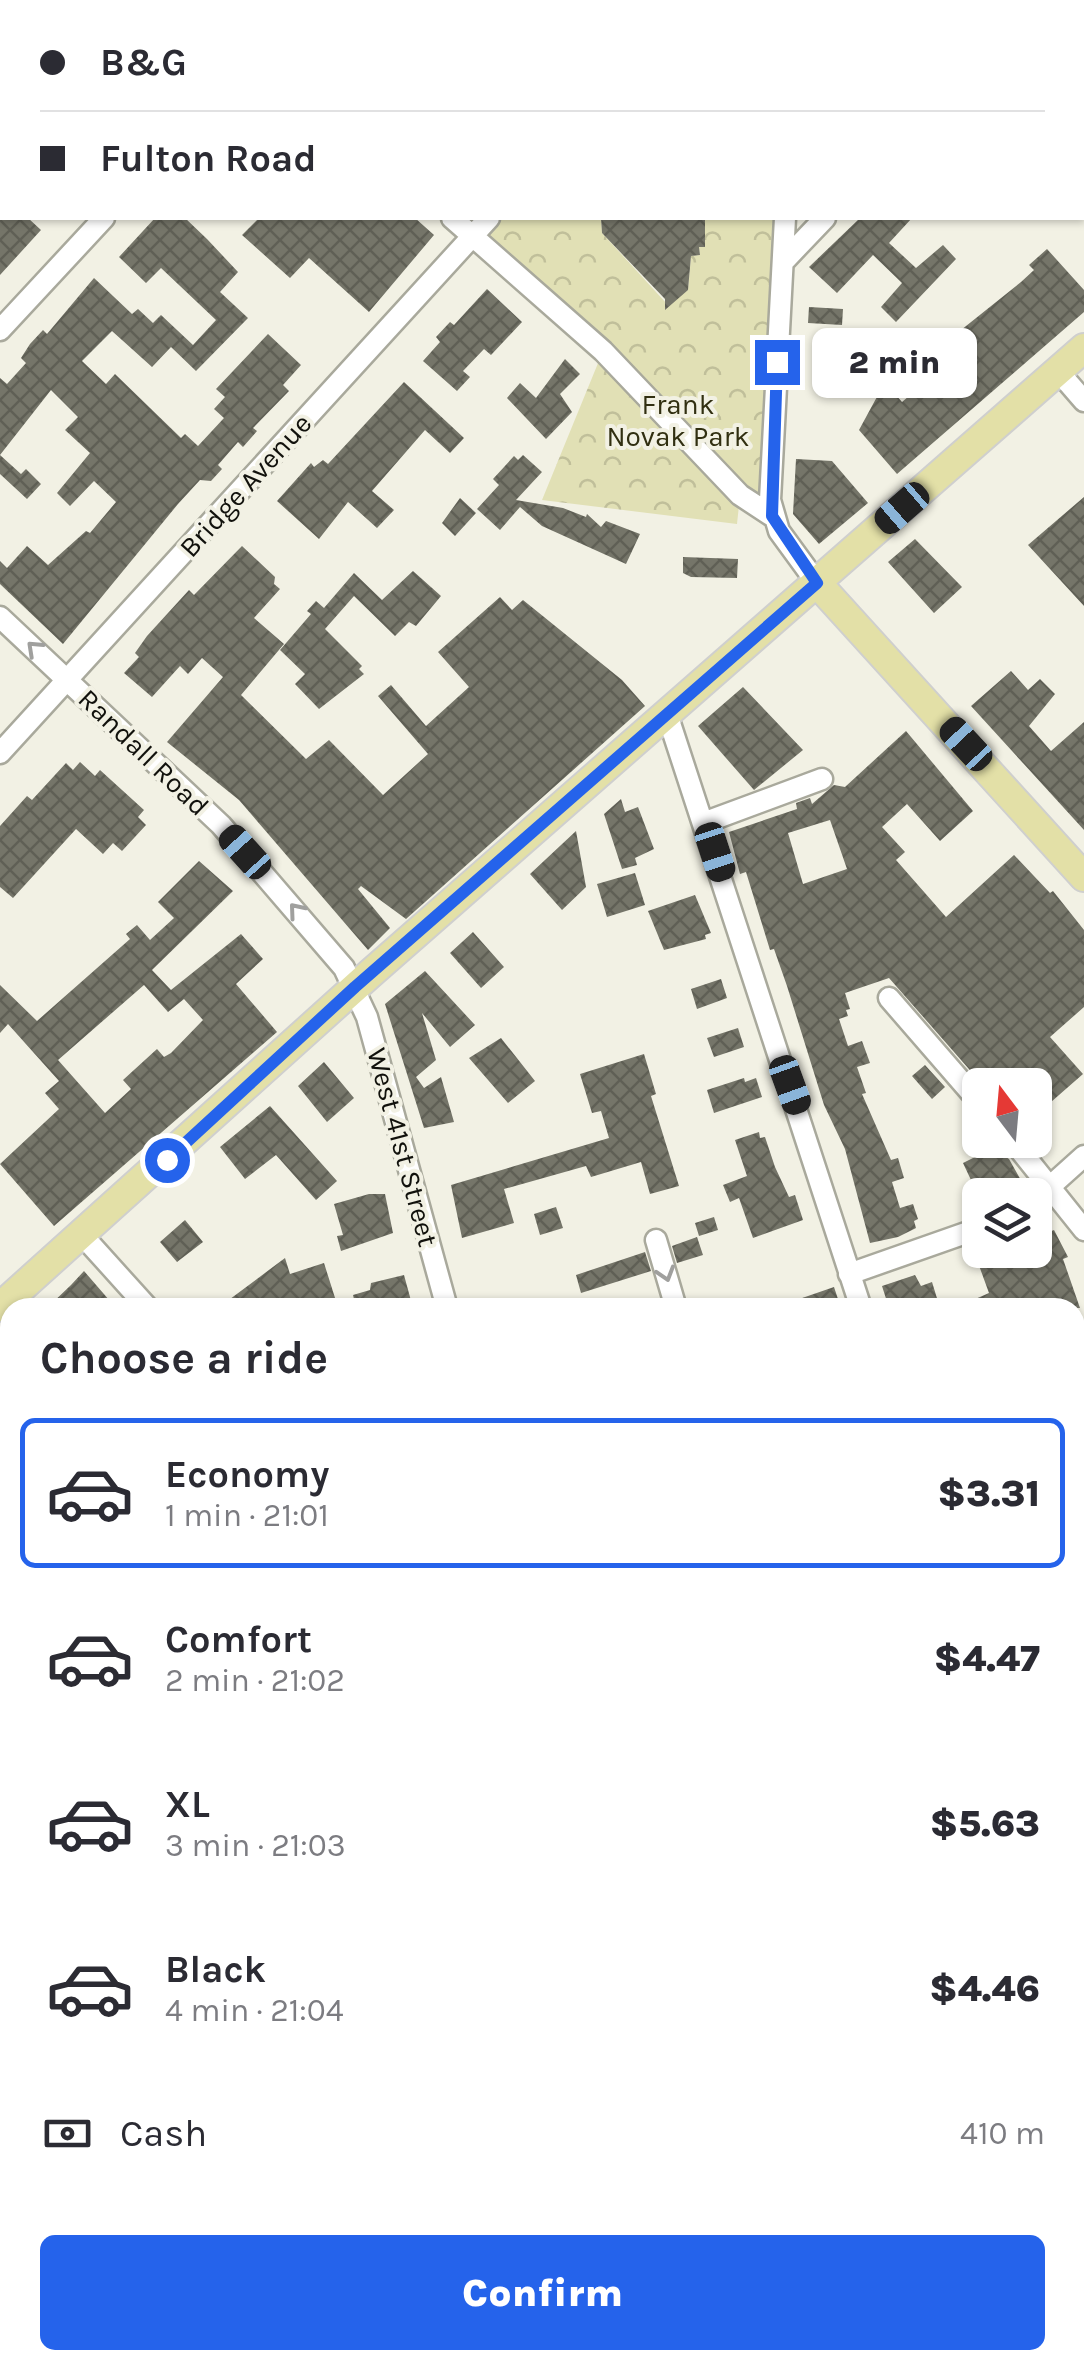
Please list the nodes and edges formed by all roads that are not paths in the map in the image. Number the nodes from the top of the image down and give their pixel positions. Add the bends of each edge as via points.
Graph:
1 (102, 220) edge
2 (454, 220) edge
3 (487, 220) edge
4 (786, 220) edge
5 (823, 220) edge
6 (472, 236) junction
7 (784, 261) junction
8 (0, 330) edge
9 (1084, 348) edge
10 (1058, 371) junction
11 (1084, 400) edge
12 (772, 516) junction
13 (817, 583) junction
14 (0, 617) edge
15 (68, 680) junction
16 (667, 714) junction
17 (0, 753) edge
18 (822, 779) dead end
19 (706, 822) junction
20 (1084, 877) edge
21 (355, 987) junction
22 (889, 998) dead end
23 (962, 1082) edge
24 (1084, 1156) edge
25 (1052, 1184) edge
26 (1052, 1200) edge
27 (1084, 1230) edge
28 (962, 1234) edge
29 (83, 1236) junction
30 (656, 1240) dead end
31 (849, 1274) junction
32 (11, 1298) edge
33 (139, 1298) edge
34 (444, 1298) edge
35 (673, 1298) edge
36 (857, 1298) edge

1 - 8 street
2 - 6 street
3 - 6 street, Bridge Avenue
4 - 7 street
5 - 7 street
6 - 12 street via 603,351 740,495
6 - 15 street, Bridge Avenue
7 - 12 street
9 - 10 main road
10 - 11 street
10 - 13 main road
12 - 13 street
13 - 16 main road
13 - 20 main road
15 -> 14 street, Randall Road
15 - 17 street, Bridge Avenue
21 -> 15 street, Randall Road via 221,826
16 - 19 street
16 - 21 main road
18 - 19 street
19 - 31 street
21 - 29 main road
21 - 34 street, West 41st Street
22 - 23 street
24 - 25 street
26 - 27 street
28 - 31 street
29 - 32 main road
29 - 33 street
30 -> 35 street
31 - 36 street

